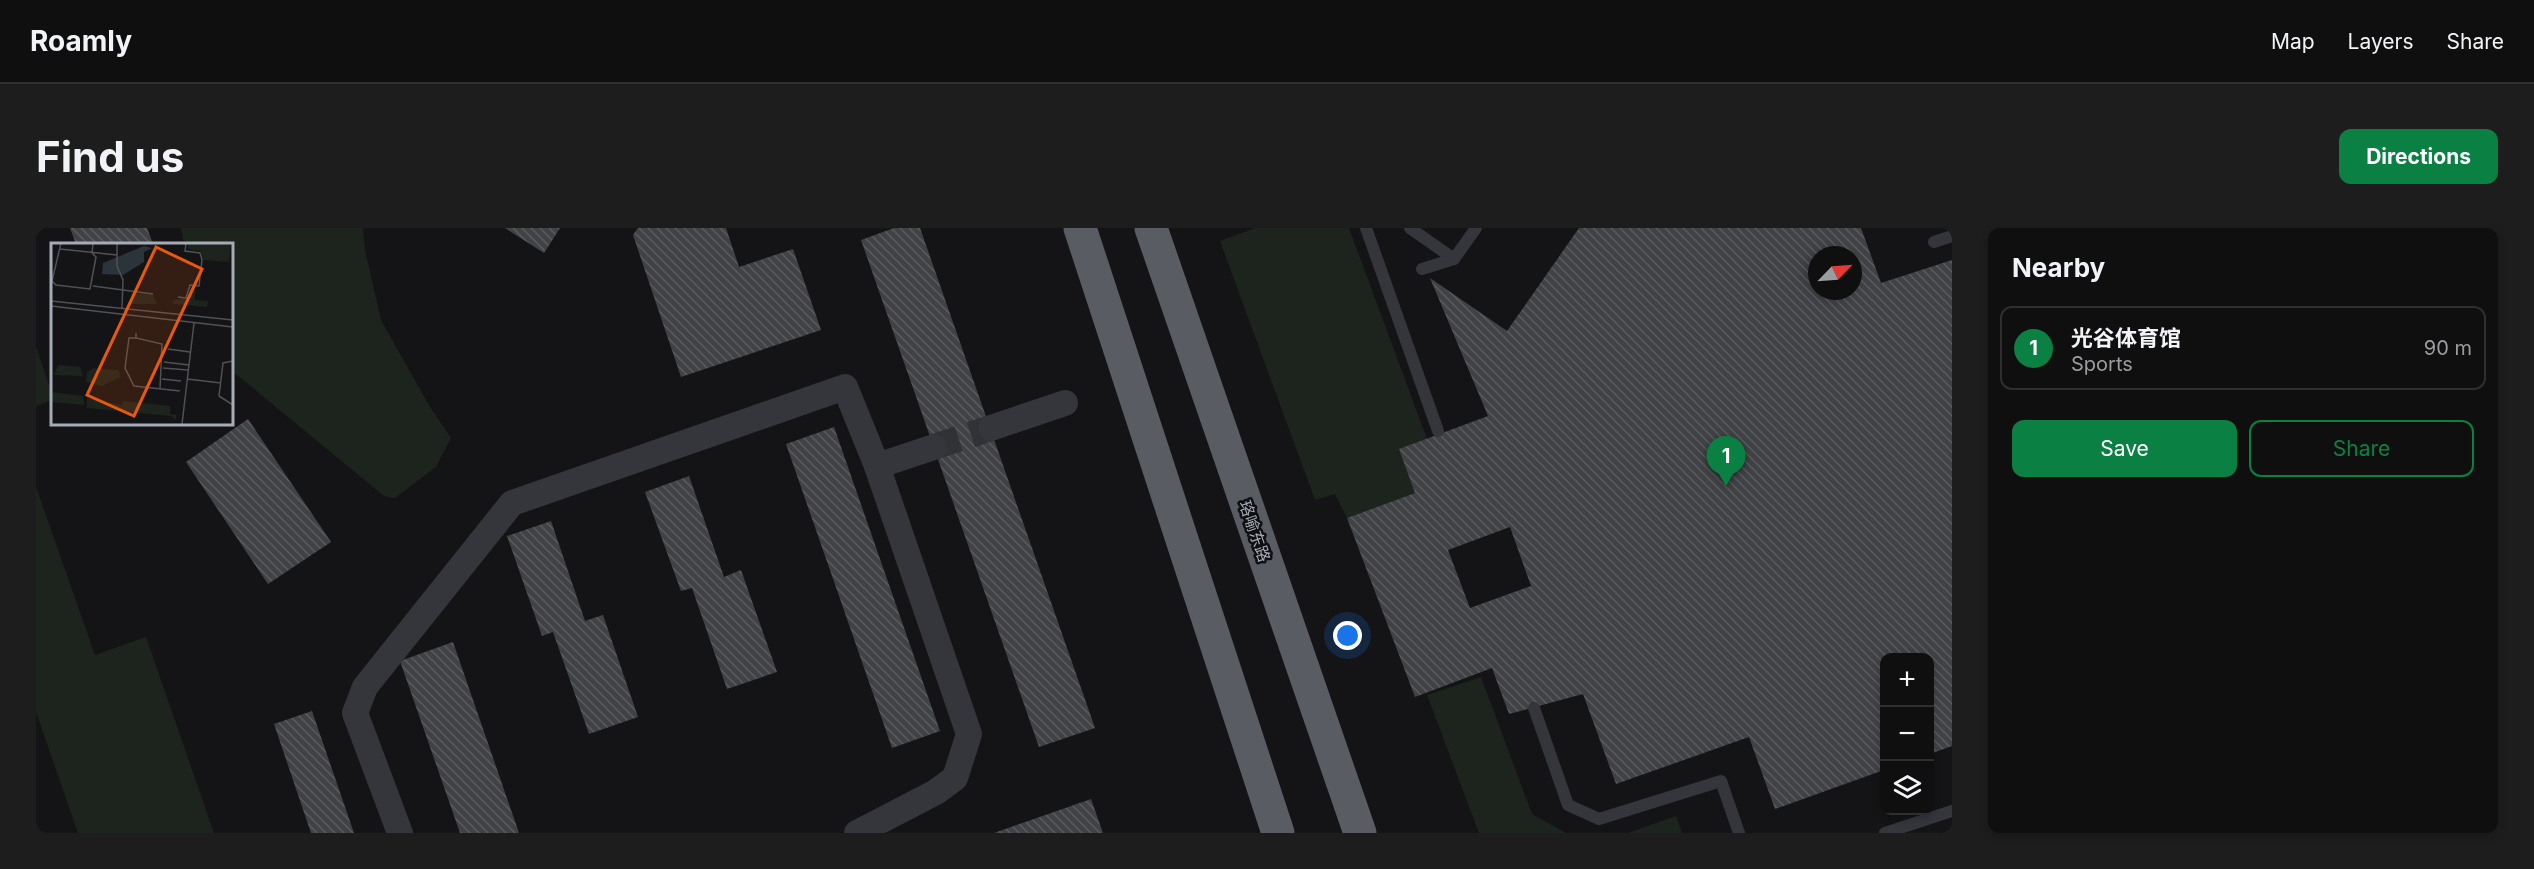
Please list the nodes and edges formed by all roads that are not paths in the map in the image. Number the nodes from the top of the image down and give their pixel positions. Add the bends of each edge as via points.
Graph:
1 (1080, 228) edge
2 (1151, 228) edge
3 (1366, 228) edge
4 (1410, 228) edge
5 (1476, 228) edge
6 (1952, 236) edge
7 (1934, 242) dead end
8 (1454, 259) junction
9 (1422, 269) dead end
10 (1065, 403) dead end
11 (991, 428) tunnel mouth
12 (1438, 431) dead end
13 (934, 447) tunnel mouth
14 (877, 466) junction
15 (1534, 708) dead end
16 (1952, 811) edge
17 (400, 833) edge
18 (857, 833) edge
19 (1278, 833) edge
20 (1360, 833) edge
21 (1739, 833) edge
22 (1885, 833) edge

1 - 19 highway
2 - 20 highway, 珞喻东路
3 - 12 lane
4 - 8 lane
5 - 8 lane
6 - 7 lane
8 - 9 lane
10 - 11 street
13 - 14 street
14 - 17 street via 845,387 512,503 365,687 355,713
14 - 18 street via 969,734 955,778
15 - 21 lane via 1568,805 1599,819 1721,781
16 - 22 lane

